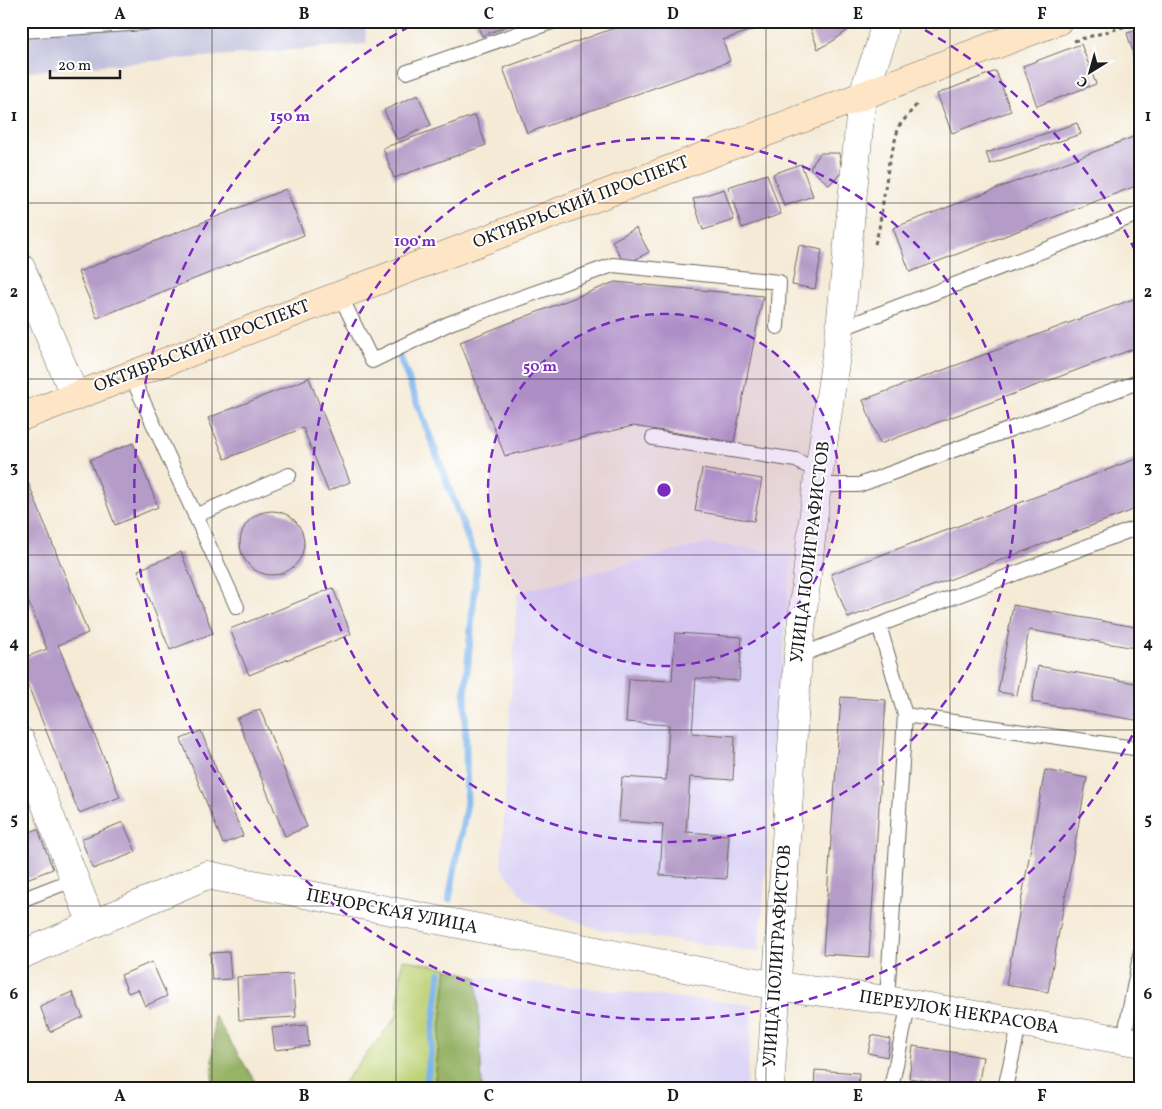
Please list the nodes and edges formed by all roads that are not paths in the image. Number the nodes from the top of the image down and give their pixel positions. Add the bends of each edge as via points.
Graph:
1 (175, 21) edge
2 (555, 21) edge
3 (885, 21) edge
4 (21, 31) edge
5 (1062, 33) edge
6 (407, 72) dead end
7 (862, 96) junction
8 (1141, 213) edge
9 (21, 268) edge
10 (340, 295) junction
11 (777, 327) dead end
12 (840, 329) junction
13 (131, 375) junction
14 (1141, 381) edge
15 (75, 396) junction
16 (21, 417) edge
17 (653, 438) dead end
18 (289, 475) dead end
19 (818, 479) junction
20 (195, 516) junction
21 (1141, 526) edge
22 (236, 608) dead end
23 (879, 625) junction
24 (798, 656) junction
25 (905, 715) junction
26 (21, 741) edge
27 (1141, 749) edge
28 (75, 879) junction
29 (21, 900) edge
30 (92, 924) junction
31 (1141, 951) edge
32 (21, 955) edge
33 (776, 986) junction
34 (898, 1002) junction
35 (1020, 1022) junction
36 (1132, 1041) edge
37 (770, 1088) edge
38 (891, 1088) edge
39 (1004, 1088) edge

1 - 4 lane
2 - 6 lane
3 - 7 street, УЛИЦА ПОЛИГРАФИСТОВ via 880,46
5 - 7 street, ОКТЯБРЬСКИЙ ПРОСПЕКТ
7 - 10 street, ОКТЯБРЬСКИЙ ПРОСПЕКТ
7 - 12 street, УЛИЦА ПОЛИГРАФИСТОВ
8 - 12 lane
9 - 15 street
10 - 11 lane via 372,361 450,323 613,265 778,282
10 - 13 street, ОКТЯБРЬСКИЙ ПРОСПЕКТ
12 - 19 street, УЛИЦА ПОЛИГРАФИСТОВ
13 - 15 street, ОКТЯБРЬСКИЙ ПРОСПЕКТ
13 - 20 lane
14 - 19 lane via 859,485
15 - 16 street, ОКТЯБРЬСКИЙ ПРОСПЕКТ
17 - 19 lane via 796,460
18 - 20 lane
19 - 24 street, УЛИЦА ПОЛИГРАФИСТОВ
20 - 22 lane
21 - 23 lane
23 - 24 lane
23 - 25 lane
24 - 33 street, УЛИЦА ПОЛИГРАФИСТОВ
25 - 27 lane
25 - 34 lane
26 - 28 street
28 - 29 lane
28 - 30 street
30 - 32 street, ПЕЧОРСКАЯ УЛИЦА
30 - 33 street, ПЕЧОРСКАЯ УЛИЦА via 207,875
31 - 36 lane
33 - 34 street, ПЕРЕУЛОК НЕКРАСОВА
33 - 37 street, УЛИЦА ПОЛИГРАФИСТОВ
34 - 35 street, ПЕРЕУЛОК НЕКРАСОВА
34 - 38 lane
35 - 36 street, ПЕРЕУЛОК НЕКРАСОВА
35 - 39 lane

